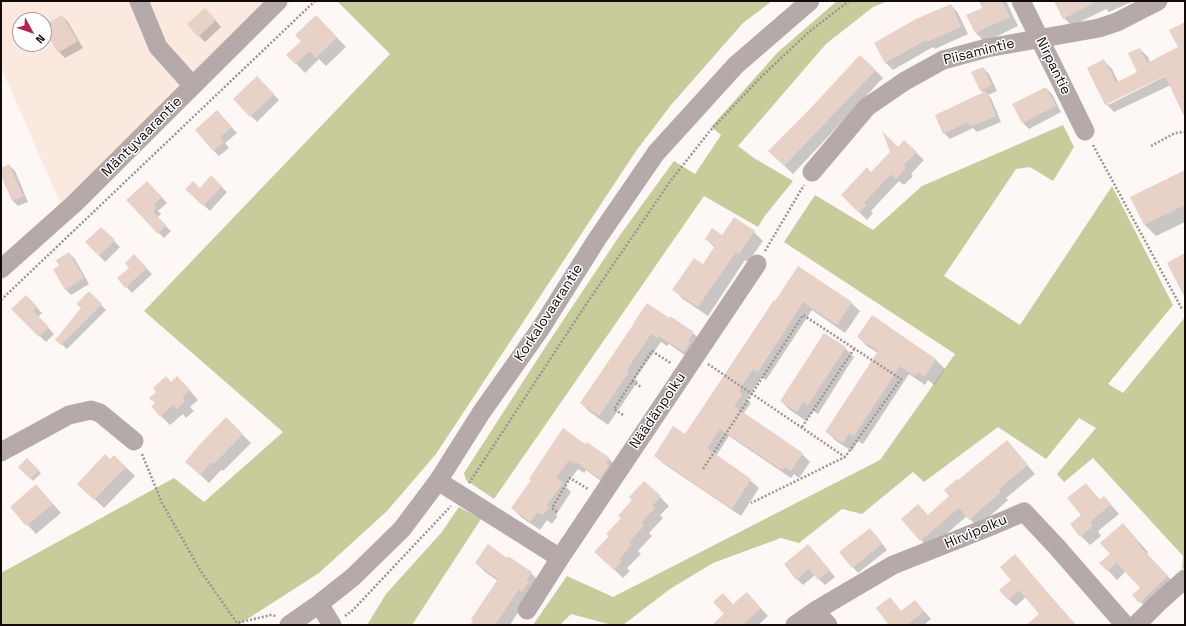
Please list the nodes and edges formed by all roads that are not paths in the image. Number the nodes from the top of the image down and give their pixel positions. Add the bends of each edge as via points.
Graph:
1 (139, 1) edge
2 (278, 1) edge
3 (810, 1) edge
4 (1021, 1) edge
5 (1158, 1) edge
6 (1040, 38) junction
7 (194, 86) junction
8 (1085, 130) road end
9 (812, 172) road end
10 (757, 264) road end
11 (1, 268) edge
12 (134, 441) road end
13 (1, 452) edge
14 (438, 481) junction
15 (560, 558) junction
16 (1185, 579) edge
17 (319, 604) junction
18 (527, 610) dead end
19 (816, 611) junction
20 (1142, 619) edge
21 (282, 620) edge
22 (337, 621) edge
23 (795, 625) edge
24 (828, 625) edge
25 (1125, 625) edge

1 - 7 street via 158,47
2 - 7 street, Mäntyvaarantie
3 - 14 street, Korkalovaarantie via 736,65 656,154
4 - 6 street, Nirpantie
5 - 6 street, Piisamintie via 1117,22 1099,28
6 - 8 street, Nirpantie
6 - 9 street, Piisamintie via 943,60 905,82 868,107
7 - 11 street, Mäntyvaarantie via 75,203
10 - 15 street, Näädänpolku
12 - 13 street via 100,413 91,410 69,415
14 - 15 street
14 - 17 street, Korkalovaarantie via 402,529 353,577
15 - 18 street, Näädänpolku
16 - 20 street
17 - 21 street, Korkalovaarantie
17 - 22 street
19 - 23 street, Hirvipolku
19 - 24 street
19 - 25 street, Hirvipolku via 893,565 1024,512

